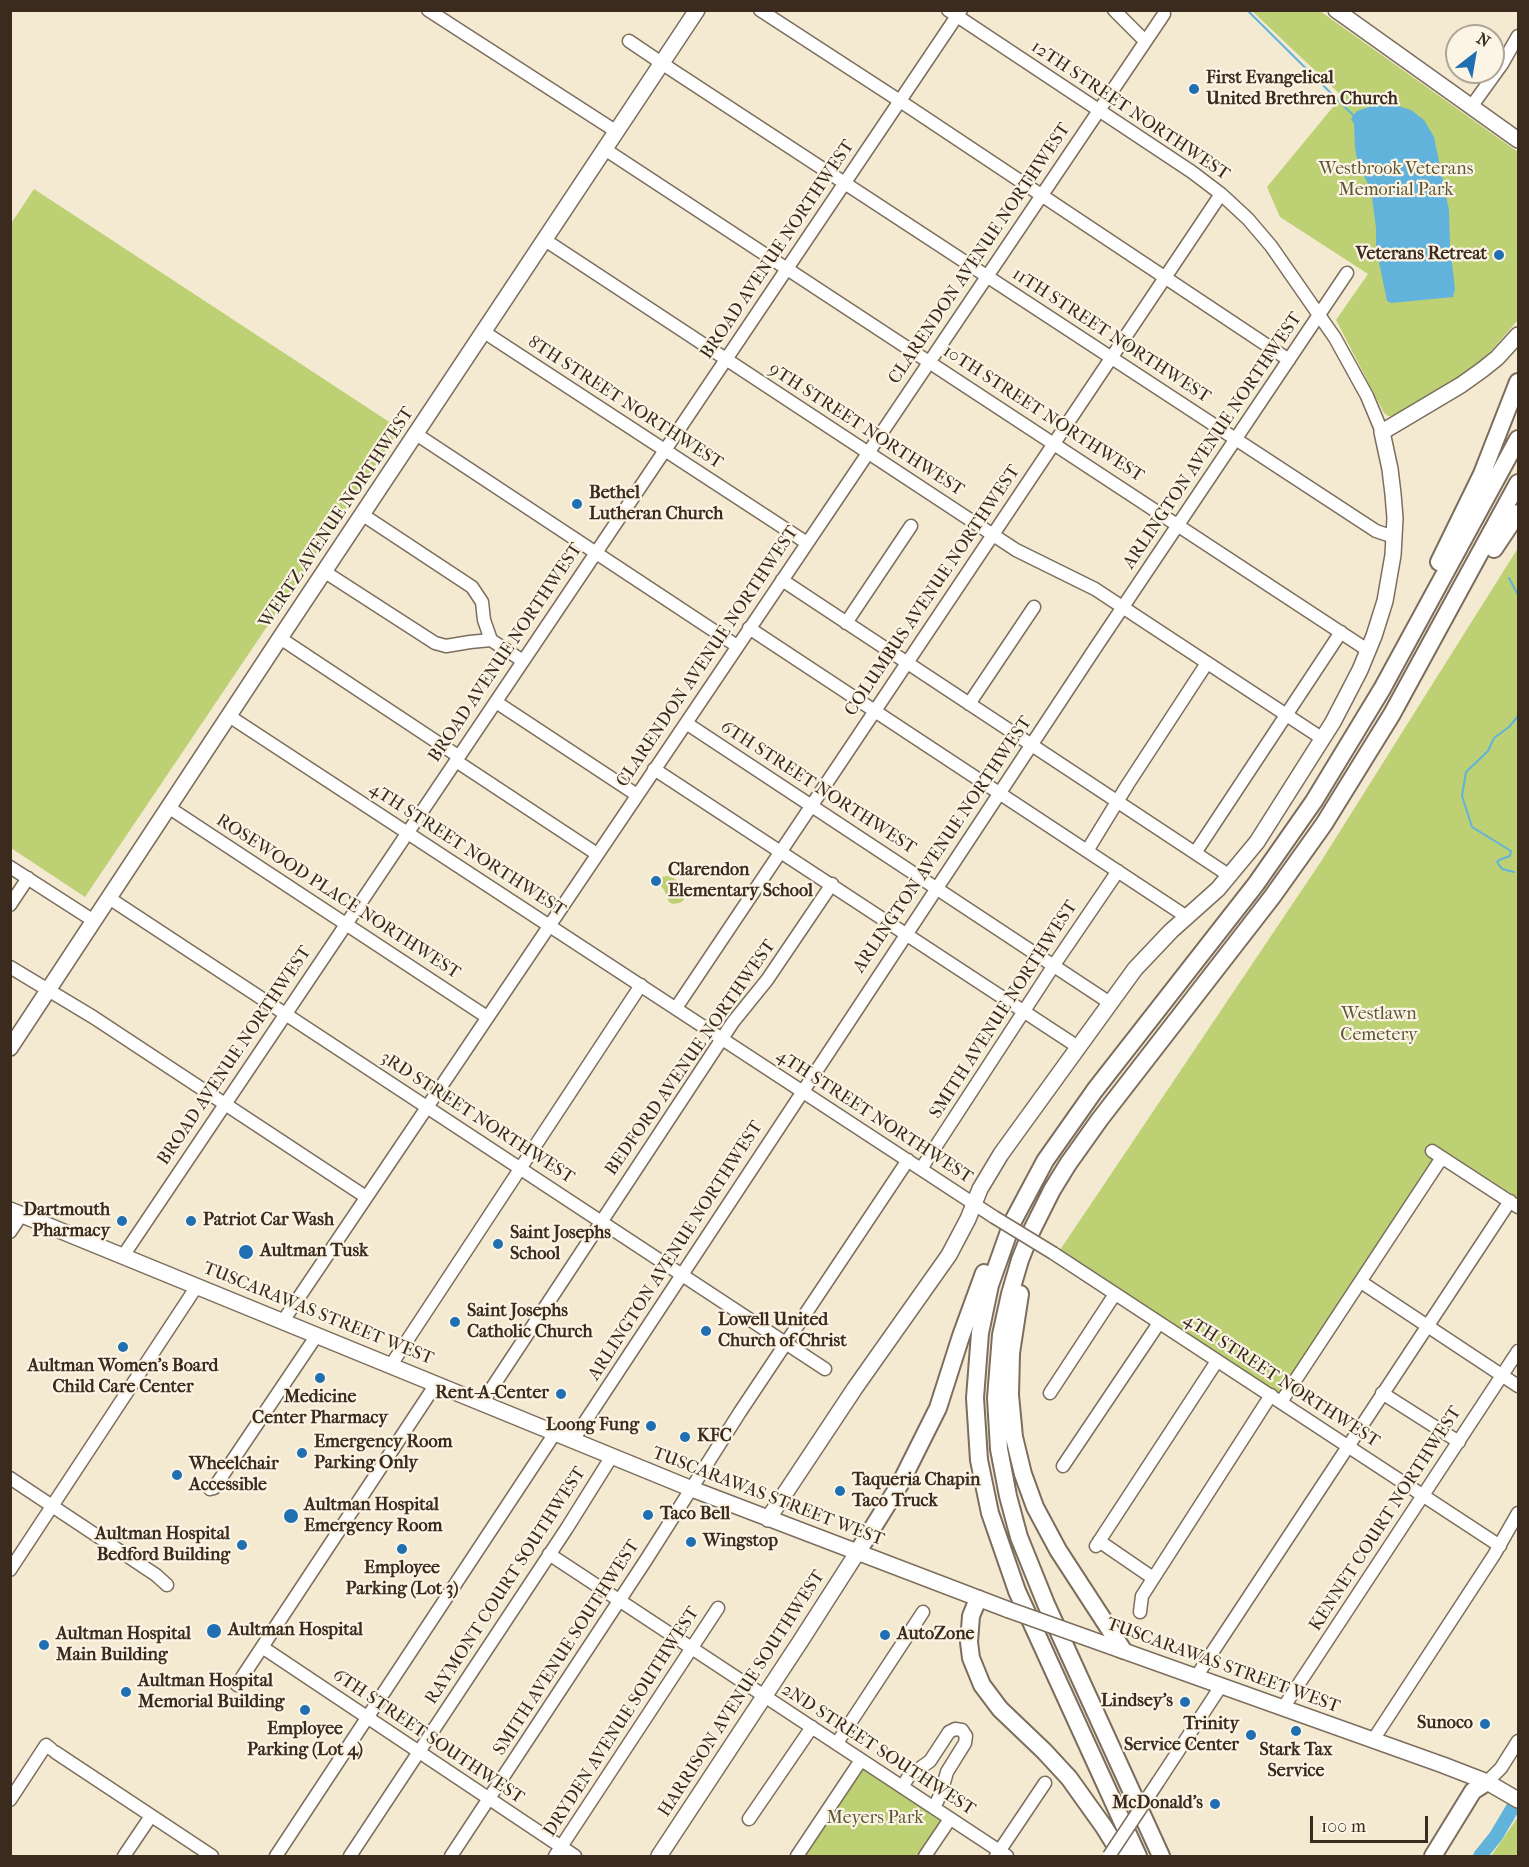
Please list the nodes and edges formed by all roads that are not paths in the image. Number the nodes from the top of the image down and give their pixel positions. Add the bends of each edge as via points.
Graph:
1 (428, 10) edge
2 (697, 10) edge
3 (760, 10) edge
4 (1114, 10) edge
5 (1336, 10) edge
6 (955, 12) edge
7 (1164, 14) dead end
8 (1518, 36) edge
9 (629, 41) dead end
10 (1145, 41) junction
11 (662, 64) junction
12 (900, 101) junction
13 (1471, 106) junction
14 (1099, 110) junction
15 (617, 132) junction
16 (1518, 140) edge
17 (606, 150) junction
18 (845, 183) junction
19 (1221, 194) junction
20 (1040, 195) junction
21 (544, 240) junction
22 (787, 268) junction
23 (1347, 273) dead end
24 (987, 276) junction
25 (1166, 278) junction
26 (1319, 315) junction
27 (484, 332) junction
28 (1518, 335) edge
29 (1112, 358) junction
30 (726, 360) junction
31 (1289, 360) junction
32 (929, 361) junction
33 (1518, 382) edge
34 (1382, 432) junction
35 (416, 434) junction
36 (1518, 439) edge
37 (1235, 440) junction
38 (1054, 443) junction
39 (664, 451) junction
40 (868, 452) junction
41 (1518, 483) edge
42 (1518, 513) edge
43 (363, 514) junction
44 (1178, 525) junction
45 (911, 526) dead end
46 (993, 535) junction
47 (1394, 537) junction
48 (807, 543) junction
49 (596, 552) junction
50 (325, 572) junction
51 (782, 580) junction
52 (1034, 606) dead end
53 (1123, 607) junction
54 (846, 623) junction
55 (749, 628) junction
56 (1341, 632) junction
57 (280, 638) junction
58 (491, 640) junction
59 (737, 646) junction
60 (1369, 651) junction
61 (523, 661) junction
62 (906, 663) junction
63 (1207, 663) junction
64 (1403, 694) junction
65 (496, 702) junction
66 (969, 704) junction
67 (874, 710) junction
68 (1286, 714) junction
69 (229, 716) junction
70 (686, 723) junction
71 (1323, 739) junction
72 (1351, 742) junction
73 (1031, 745) junction
74 (457, 758) junction
75 (654, 769) junction
76 (1000, 794) junction
77 (637, 795) junction
78 (1118, 802) junction
79 (812, 805) junction
80 (168, 807) junction
81 (407, 833) junction
82 (780, 850) junction
83 (1087, 851) junction
84 (1195, 853) junction
85 (597, 854) junction
86 (10, 867) edge
87 (1118, 871) junction
88 (1230, 876) junction
89 (28, 878) junction
90 (832, 884) junction
91 (937, 888) junction
92 (109, 898) junction
93 (10, 905) edge
94 (1187, 917) junction
95 (94, 921) junction
96 (346, 924) junction
97 (549, 925) junction
98 (906, 934) junction
99 (1054, 965) junction
100 (10, 967) edge
101 (641, 985) junction
102 (48, 991) junction
103 (1110, 1003) junction
104 (676, 1008) junction
105 (1023, 1012) junction
106 (285, 1014) junction
107 (487, 1017) junction
108 (722, 1039) junction
109 (1078, 1047) junction
110 (10, 1048) edge
111 (1095, 1090) junction
112 (802, 1091) junction
113 (224, 1103) junction
114 (426, 1107) junction
115 (1432, 1151) dead end
116 (1444, 1159) junction
117 (908, 1160) junction
118 (1068, 1164) junction
119 (520, 1168) junction
120 (921, 1169) junction
121 (366, 1197) junction
122 (974, 1204) junction
123 (1514, 1204) edge
124 (16, 1212) edge
125 (601, 1221) junction
126 (10, 1232) edge
127 (123, 1256) junction
128 (682, 1275) junction
129 (1361, 1282) junction
130 (197, 1286) junction
131 (1115, 1294) junction
132 (283, 1321) junction
133 (1159, 1323) junction
134 (1427, 1326) junction
135 (316, 1335) junction
136 (786, 1344) junction
137 (1518, 1351) edge
138 (1217, 1361) junction
139 (391, 1365) junction
140 (825, 1369) dead end
141 (1502, 1376) junction
142 (436, 1384) junction
143 (1518, 1386) edge
144 (1050, 1393) dead end
145 (1382, 1394) junction
146 (1276, 1399) junction
147 (482, 1403) junction
148 (555, 1433) junction
149 (573, 1440) junction
150 (1458, 1442) junction
151 (1348, 1445) junction
152 (612, 1456) junction
153 (1063, 1466) dead end
154 (10, 1478) edge
155 (692, 1489) junction
156 (210, 1490) dead end
157 (1423, 1496) junction
158 (53, 1506) junction
159 (1518, 1513) edge
160 (768, 1519) junction
161 (1500, 1546) junction
162 (857, 1553) junction
163 (549, 1554) junction
164 (10, 1570) edge
165 (1153, 1578) junction
166 (172, 1588) dead end
167 (978, 1599) junction
168 (619, 1602) junction
169 (718, 1608) dead end
170 (923, 1612) dead end
171 (1140, 1612) dead end
172 (262, 1647) junction
173 (692, 1648) junction
174 (1124, 1650) junction
175 (1196, 1677) junction
176 (237, 1685) dead end
177 (1221, 1686) junction
178 (765, 1696) junction
179 (1283, 1708) junction
180 (368, 1718) junction
181 (812, 1727) junction
182 (1104, 1732) junction
183 (1373, 1740) junction
184 (1518, 1741) edge
185 (837, 1743) junction
186 (419, 1752) junction
187 (861, 1760) junction
188 (1487, 1782) junction
189 (1045, 1784) dead end
190 (902, 1786) junction
191 (489, 1799) junction
192 (10, 1800) edge
193 (1518, 1800) edge
194 (933, 1808) junction
195 (151, 1816) junction
196 (749, 1819) dead end
197 (950, 1819) junction
198 (558, 1852) edge
199 (1001, 1855) edge
200 (124, 1857) edge
201 (212, 1857) edge
202 (276, 1857) edge
203 (350, 1857) edge
204 (451, 1857) edge
205 (575, 1857) edge
206 (659, 1857) edge
207 (797, 1857) edge
208 (925, 1857) edge
209 (1109, 1857) edge
210 (1122, 1857) edge
211 (1138, 1857) edge
212 (1161, 1857) edge
213 (1172, 1857) edge
214 (1434, 1857) edge
215 (1445, 1857) edge

1 - 15 street
2 - 11 main road, WERTZ AVENUE NORTHWEST
3 - 12 street
4 - 10 street
5 - 13 main road
6 - 12 street, BROAD AVENUE NORTHWEST
6 - 14 street, 12TH STREET NORTHWEST
7 - 10 street, CLARENDON AVENUE NORTHWEST
8 - 13 street
9 - 11 street, 11TH STREET NORTHWEST
10 - 14 street, CLARENDON AVENUE NORTHWEST
11 - 15 main road, WERTZ AVENUE NORTHWEST
11 - 18 street, 11TH STREET NORTHWEST
12 - 18 street, BROAD AVENUE NORTHWEST
12 - 20 street
13 - 16 main road
14 - 19 street, 12TH STREET NORTHWEST
14 - 20 street, CLARENDON AVENUE NORTHWEST
15 - 17 main road, WERTZ AVENUE NORTHWEST
17 - 21 main road, WERTZ AVENUE NORTHWEST
17 - 22 street, 10TH STREET NORTHWEST
18 - 22 street, BROAD AVENUE NORTHWEST
18 - 24 street, 11TH STREET NORTHWEST
19 - 25 street, COLUMBUS AVENUE NORTHWEST
19 - 26 street, 12TH STREET NORTHWEST via 1271,246
20 - 24 street, CLARENDON AVENUE NORTHWEST
20 - 25 street
21 - 27 main road, WERTZ AVENUE NORTHWEST
21 - 30 street, 9TH STREET NORTHWEST
22 - 30 street, BROAD AVENUE NORTHWEST
22 - 32 street, 10TH STREET NORTHWEST
23 - 26 street, ARLINGTON AVENUE NORTHWEST
24 - 29 street, 11TH STREET NORTHWEST
24 - 32 street, CLARENDON AVENUE NORTHWEST
25 - 29 street, COLUMBUS AVENUE NORTHWEST
25 - 31 street
26 - 31 street, ARLINGTON AVENUE NORTHWEST
26 - 34 street, 12TH STREET NORTHWEST via 1349,362
27 - 35 main road, WERTZ AVENUE NORTHWEST
27 - 39 street, 8TH STREET NORTHWEST
28 - 34 main road via 1475,375
29 - 37 street, 11TH STREET NORTHWEST
29 - 38 street, COLUMBUS AVENUE NORTHWEST
30 - 39 street, BROAD AVENUE NORTHWEST
30 - 40 street, 9TH STREET NORTHWEST
31 - 37 street, ARLINGTON AVENUE NORTHWEST
32 - 38 street, 10TH STREET NORTHWEST
32 - 40 street, CLARENDON AVENUE NORTHWEST
33 - 72 highway via 1465,511 1379,676
34 - 47 main road via 1392,486
35 - 43 main road, WERTZ AVENUE NORTHWEST
35 - 49 street
36 - 72 highway
37 - 44 street, ARLINGTON AVENUE NORTHWEST
37 - 47 street, 11TH STREET NORTHWEST via 1376,531
38 - 44 street, 10TH STREET NORTHWEST
38 - 46 street, COLUMBUS AVENUE NORTHWEST
39 - 48 street, 8TH STREET NORTHWEST
39 - 49 street, BROAD AVENUE NORTHWEST
40 - 46 street, 9TH STREET NORTHWEST
40 - 48 street, CLARENDON AVENUE NORTHWEST
41 - 64 highway
42 - 64 highway via 1430,663
43 - 50 main road, WERTZ AVENUE NORTHWEST
43 - 58 street via 472,587 482,602
44 - 53 street, ARLINGTON AVENUE NORTHWEST
44 - 56 street, 10TH STREET NORTHWEST
45 - 54 street
46 - 53 street, 9TH STREET NORTHWEST
46 - 62 street, COLUMBUS AVENUE NORTHWEST
47 - 60 main road via 1384,601
48 - 51 street, CLARENDON AVENUE NORTHWEST
49 - 59 street
49 - 61 street, BROAD AVENUE NORTHWEST
50 - 57 main road, WERTZ AVENUE NORTHWEST
50 - 58 street via 435,643 446,646
51 - 54 street
51 - 55 street, CLARENDON AVENUE NORTHWEST
52 - 66 street
53 - 63 street, 9TH STREET NORTHWEST
53 - 73 street, ARLINGTON AVENUE NORTHWEST
54 - 62 street
55 - 59 street, CLARENDON AVENUE NORTHWEST
55 - 67 street
56 - 60 street, 10TH STREET NORTHWEST
56 - 68 street
57 - 69 main road, WERTZ AVENUE NORTHWEST
57 - 74 street
58 - 61 street
59 - 70 street, CLARENDON AVENUE NORTHWEST
60 - 71 main road
61 - 65 street, BROAD AVENUE NORTHWEST
62 - 66 street
62 - 67 street, COLUMBUS AVENUE NORTHWEST
63 - 68 street, 9TH STREET NORTHWEST
63 - 78 street
64 - 118 highway via 1350,784 1285,880
65 - 74 street, BROAD AVENUE NORTHWEST
65 - 77 street
66 - 73 street
67 - 76 street
67 - 79 street, COLUMBUS AVENUE NORTHWEST
68 - 71 street, 9TH STREET NORTHWEST
68 - 84 street
69 - 80 main road, WERTZ AVENUE NORTHWEST
69 - 81 street, 4TH STREET NORTHWEST
70 - 75 street, CLARENDON AVENUE NORTHWEST
70 - 79 street, 6TH STREET NORTHWEST
71 - 88 main road via 1271,822
72 - 111 highway via 1262,875
73 - 76 street, ARLINGTON AVENUE NORTHWEST
73 - 78 street
74 - 81 street, BROAD AVENUE NORTHWEST
74 - 85 street
75 - 77 street, CLARENDON AVENUE NORTHWEST
75 - 82 street
76 - 83 street
76 - 91 street, ARLINGTON AVENUE NORTHWEST
77 - 85 street, CLARENDON AVENUE NORTHWEST
78 - 83 street
78 - 84 street
79 - 82 street, COLUMBUS AVENUE NORTHWEST
79 - 91 street, 6TH STREET NORTHWEST
80 - 92 main road, WERTZ AVENUE NORTHWEST
80 - 96 street, ROSEWOOD PLACE NORTHWEST
81 - 96 street, BROAD AVENUE NORTHWEST
81 - 97 street, 4TH STREET NORTHWEST
82 - 90 street
82 - 104 street, COLUMBUS AVENUE NORTHWEST
83 - 87 street
84 - 88 street
85 - 97 street, CLARENDON AVENUE NORTHWEST
86 - 89 street
87 - 94 street
87 - 99 street, SMITH AVENUE NORTHWEST
88 - 94 main road
89 - 93 street
89 - 95 street
90 - 98 street
90 - 108 street, BEDFORD AVENUE NORTHWEST
91 - 98 street, ARLINGTON AVENUE NORTHWEST
91 - 99 street, 6TH STREET NORTHWEST
92 - 95 main road, WERTZ AVENUE NORTHWEST
92 - 106 street, 3RD STREET NORTHWEST
94 - 103 main road via 1145,957
95 - 102 main road, WERTZ AVENUE NORTHWEST
96 - 106 street, BROAD AVENUE NORTHWEST
96 - 107 street, ROSEWOOD PLACE NORTHWEST
97 - 101 street, 4TH STREET NORTHWEST
97 - 107 street, CLARENDON AVENUE NORTHWEST
98 - 105 street
98 - 112 street, ARLINGTON AVENUE NORTHWEST
99 - 103 street, 6TH STREET NORTHWEST
99 - 105 street, SMITH AVENUE NORTHWEST
100 - 102 street
101 - 104 street, 4TH STREET NORTHWEST
101 - 119 street
102 - 110 main road, WERTZ AVENUE NORTHWEST
102 - 113 street
103 - 109 main road
104 - 108 street, 4TH STREET NORTHWEST
105 - 109 street
105 - 120 street, SMITH AVENUE NORTHWEST
106 - 113 street, BROAD AVENUE NORTHWEST
106 - 114 street, 3RD STREET NORTHWEST
107 - 114 street, CLARENDON AVENUE NORTHWEST
108 - 112 street, 4TH STREET NORTHWEST
108 - 125 street, BEDFORD AVENUE NORTHWEST
109 - 122 main road via 990,1171
111 - 162 highway via 1071,1109 1018,1191 979,1286 938,1408 900,1484
111 - 211 highway via 1039,1171 1003,1246 980,1333 975,1418 984,1488 1004,1557
112 - 117 street, 4TH STREET NORTHWEST
112 - 128 street, ARLINGTON AVENUE NORTHWEST
113 - 121 street
113 - 127 street, BROAD AVENUE NORTHWEST
114 - 119 street, 3RD STREET NORTHWEST
114 - 121 street, CLARENDON AVENUE NORTHWEST
115 - 116 street
116 - 123 street
116 - 129 street
117 - 120 street, 4TH STREET NORTHWEST
117 - 136 street
118 - 174 highway via 1021,1291 1010,1362 1011,1419 1023,1474 1044,1526
118 - 182 highway via 1032,1230 1012,1285 998,1360 997,1427 1002,1472 1019,1537
119 - 125 street, 3RD STREET NORTHWEST
119 - 139 street
120 - 122 street, 4TH STREET NORTHWEST
121 - 132 street, CLARENDON AVENUE NORTHWEST
122 - 131 street, 4TH STREET NORTHWEST, bridge
122 - 160 main road via 949,1255
123 - 134 street
124 - 126 street
124 - 127 main road, TUSCARAWAS STREET WEST
125 - 128 street, 3RD STREET NORTHWEST
125 - 147 street, BEDFORD AVENUE NORTHWEST
127 - 130 main road, TUSCARAWAS STREET WEST
128 - 136 street, 3RD STREET NORTHWEST
128 - 149 street, ARLINGTON AVENUE NORTHWEST
129 - 134 street
129 - 146 street
130 - 132 main road, TUSCARAWAS STREET WEST
130 - 158 street
131 - 133 street, 4TH STREET NORTHWEST
131 - 144 street
132 - 135 main road, TUSCARAWAS STREET WEST
133 - 138 street, 4TH STREET NORTHWEST
133 - 153 street
134 - 141 street
134 - 145 street
135 - 139 main road, TUSCARAWAS STREET WEST
135 - 156 street
136 - 140 street, 3RD STREET NORTHWEST
136 - 155 street
137 - 141 street, KENNET COURT NORTHWEST
138 - 146 street, 4TH STREET NORTHWEST
138 - 165 street via 1098,1544
139 - 142 main road, TUSCARAWAS STREET WEST
141 - 143 street
141 - 150 street, KENNET COURT NORTHWEST
142 - 147 main road, TUSCARAWAS STREET WEST
142 - 172 street
145 - 150 street
145 - 151 street
146 - 151 street, 4TH STREET NORTHWEST
146 - 165 street
147 - 148 main road, TUSCARAWAS STREET WEST
148 - 149 main road, TUSCARAWAS STREET WEST
148 - 180 street
149 - 152 main road, TUSCARAWAS STREET WEST
150 - 157 street, KENNET COURT NORTHWEST
151 - 157 street, 4TH STREET NORTHWEST
151 - 175 street
152 - 155 main road, TUSCARAWAS STREET WEST
152 - 163 street, RAYMONT COURT SOUTHWEST
154 - 158 street
155 - 160 main road, TUSCARAWAS STREET WEST
155 - 168 street, SMITH AVENUE SOUTHWEST
157 - 161 street, 4TH STREET NORTHWEST
157 - 179 street, KENNET COURT NORTHWEST
158 - 164 street
158 - 166 street
159 - 161 street
160 - 162 main road, TUSCARAWAS STREET WEST
161 - 183 street
162 - 167 main road, TUSCARAWAS STREET WEST
162 - 178 main road, HARRISON AVENUE SOUTHWEST
163 - 168 street, 2ND STREET SOUTHWEST
163 - 186 street, RAYMONT COURT SOUTHWEST
165 - 171 street via 1142,1596
167 - 174 main road, TUSCARAWAS STREET WEST, bridge
167 - 210 highway via 971,1616 969,1642 982,1685 1069,1778
168 - 173 street, 2ND STREET SOUTHWEST
168 - 191 street, SMITH AVENUE SOUTHWEST
169 - 173 street, DRYDEN AVENUE SOUTHWEST
170 - 185 street
172 - 176 street
172 - 180 street, 6TH STREET SOUTHWEST
173 - 178 street, 2ND STREET SOUTHWEST
173 - 198 street, DRYDEN AVENUE SOUTHWEST
174 - 175 main road, TUSCARAWAS STREET WEST
175 - 177 main road, TUSCARAWAS STREET WEST
177 - 179 main road, TUSCARAWAS STREET WEST
177 - 209 street, bridge
178 - 181 street, 2ND STREET SOUTHWEST
178 - 206 main road, HARRISON AVENUE SOUTHWEST
179 - 183 main road, TUSCARAWAS STREET WEST
180 - 186 street, 6TH STREET SOUTHWEST
180 - 202 street
181 - 185 street, 2ND STREET SOUTHWEST
181 - 196 street
182 - 212 highway
182 - 213 highway
183 - 188 main road, TUSCARAWAS STREET WEST
184 - 188 street via 1502,1768
185 - 187 street, 2ND STREET SOUTHWEST
186 - 191 street, 6TH STREET SOUTHWEST
186 - 203 street, RAYMONT COURT SOUTHWEST
187 - 190 street, 2ND STREET SOUTHWEST
187 - 207 street
188 - 193 main road, TUSCARAWAS STREET WEST
188 - 214 highway via 1473,1791
188 - 215 highway
189 - 199 street
190 - 194 street, 2ND STREET SOUTHWEST
190 - 194 street via 930,1761 949,1732 962,1730 965,1743 947,1772
191 - 198 street, 6TH STREET SOUTHWEST
191 - 204 street, SMITH AVENUE SOUTHWEST
192 - 195 street via 51,1749
194 - 197 street, 2ND STREET SOUTHWEST
195 - 200 street
195 - 201 street
197 - 199 street, 2ND STREET SOUTHWEST
197 - 208 street
198 - 205 street, 6TH STREET SOUTHWEST

